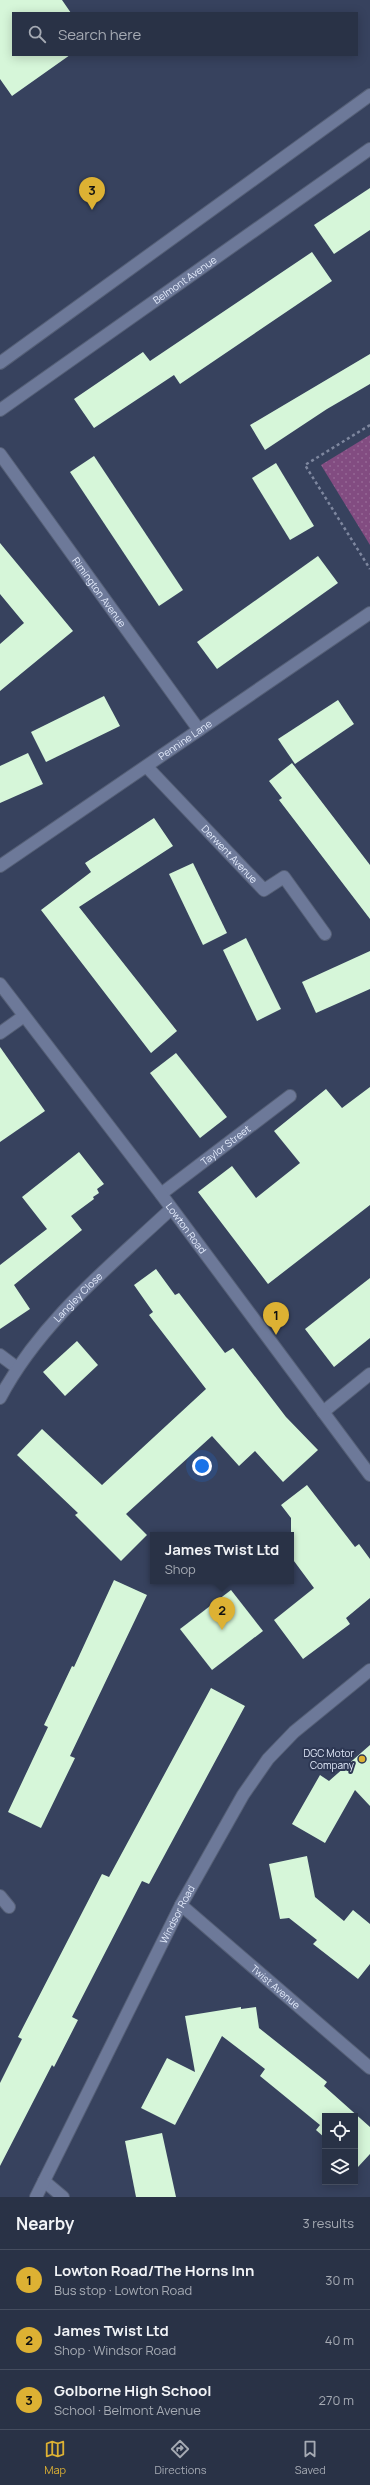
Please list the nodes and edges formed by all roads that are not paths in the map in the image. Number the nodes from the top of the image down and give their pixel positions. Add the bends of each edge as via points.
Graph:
1 (370, 95) edge
2 (370, 148) edge
3 (0, 363) edge
4 (0, 410) edge
5 (0, 454) edge
6 (370, 613) edge
7 (199, 730) junction
8 (148, 767) junction
9 (0, 866) edge
10 (325, 934) dead end
11 (0, 984) edge
12 (24, 1016) junction
13 (0, 1033) edge
14 (290, 1096) dead end
15 (161, 1194) junction
16 (171, 1209) junction
17 (0, 1355) edge
18 (16, 1367) junction
19 (370, 1374) edge
20 (0, 1398) edge
21 (323, 1412) junction
22 (370, 1475) edge
23 (370, 1670) edge
24 (0, 1896) edge
25 (181, 1905) junction
26 (9, 1907) dead end
27 (370, 2068) edge
28 (44, 2181) junction
29 (36, 2197) edge
30 (63, 2197) edge

1 - 3 street
2 - 4 street, Belmont Avenue
5 - 7 street, Rimington Avenue
6 - 7 street, Pennine Lane
7 - 8 street, Pennine Lane
8 - 9 street, Pennine Lane
8 - 10 street, Derwent Avenue via 264,890 284,877
11 - 12 street, Lowton Road
12 - 13 street
12 - 15 street, Lowton Road
14 - 15 street, Taylor Street
15 - 16 street, Lowton Road
16 - 18 street, Langley Close via 84,1290
16 - 21 street, Lowton Road
17 - 18 street
18 - 20 street, Langley Close
19 - 21 street
21 - 22 street, Lowton Road
23 - 25 street, Windsor Road via 294,1732 268,1759 243,1795
24 - 26 street
25 - 27 street, Twist Avenue
25 - 28 street, Windsor Road
28 - 29 street, Windsor Road
28 - 30 street

